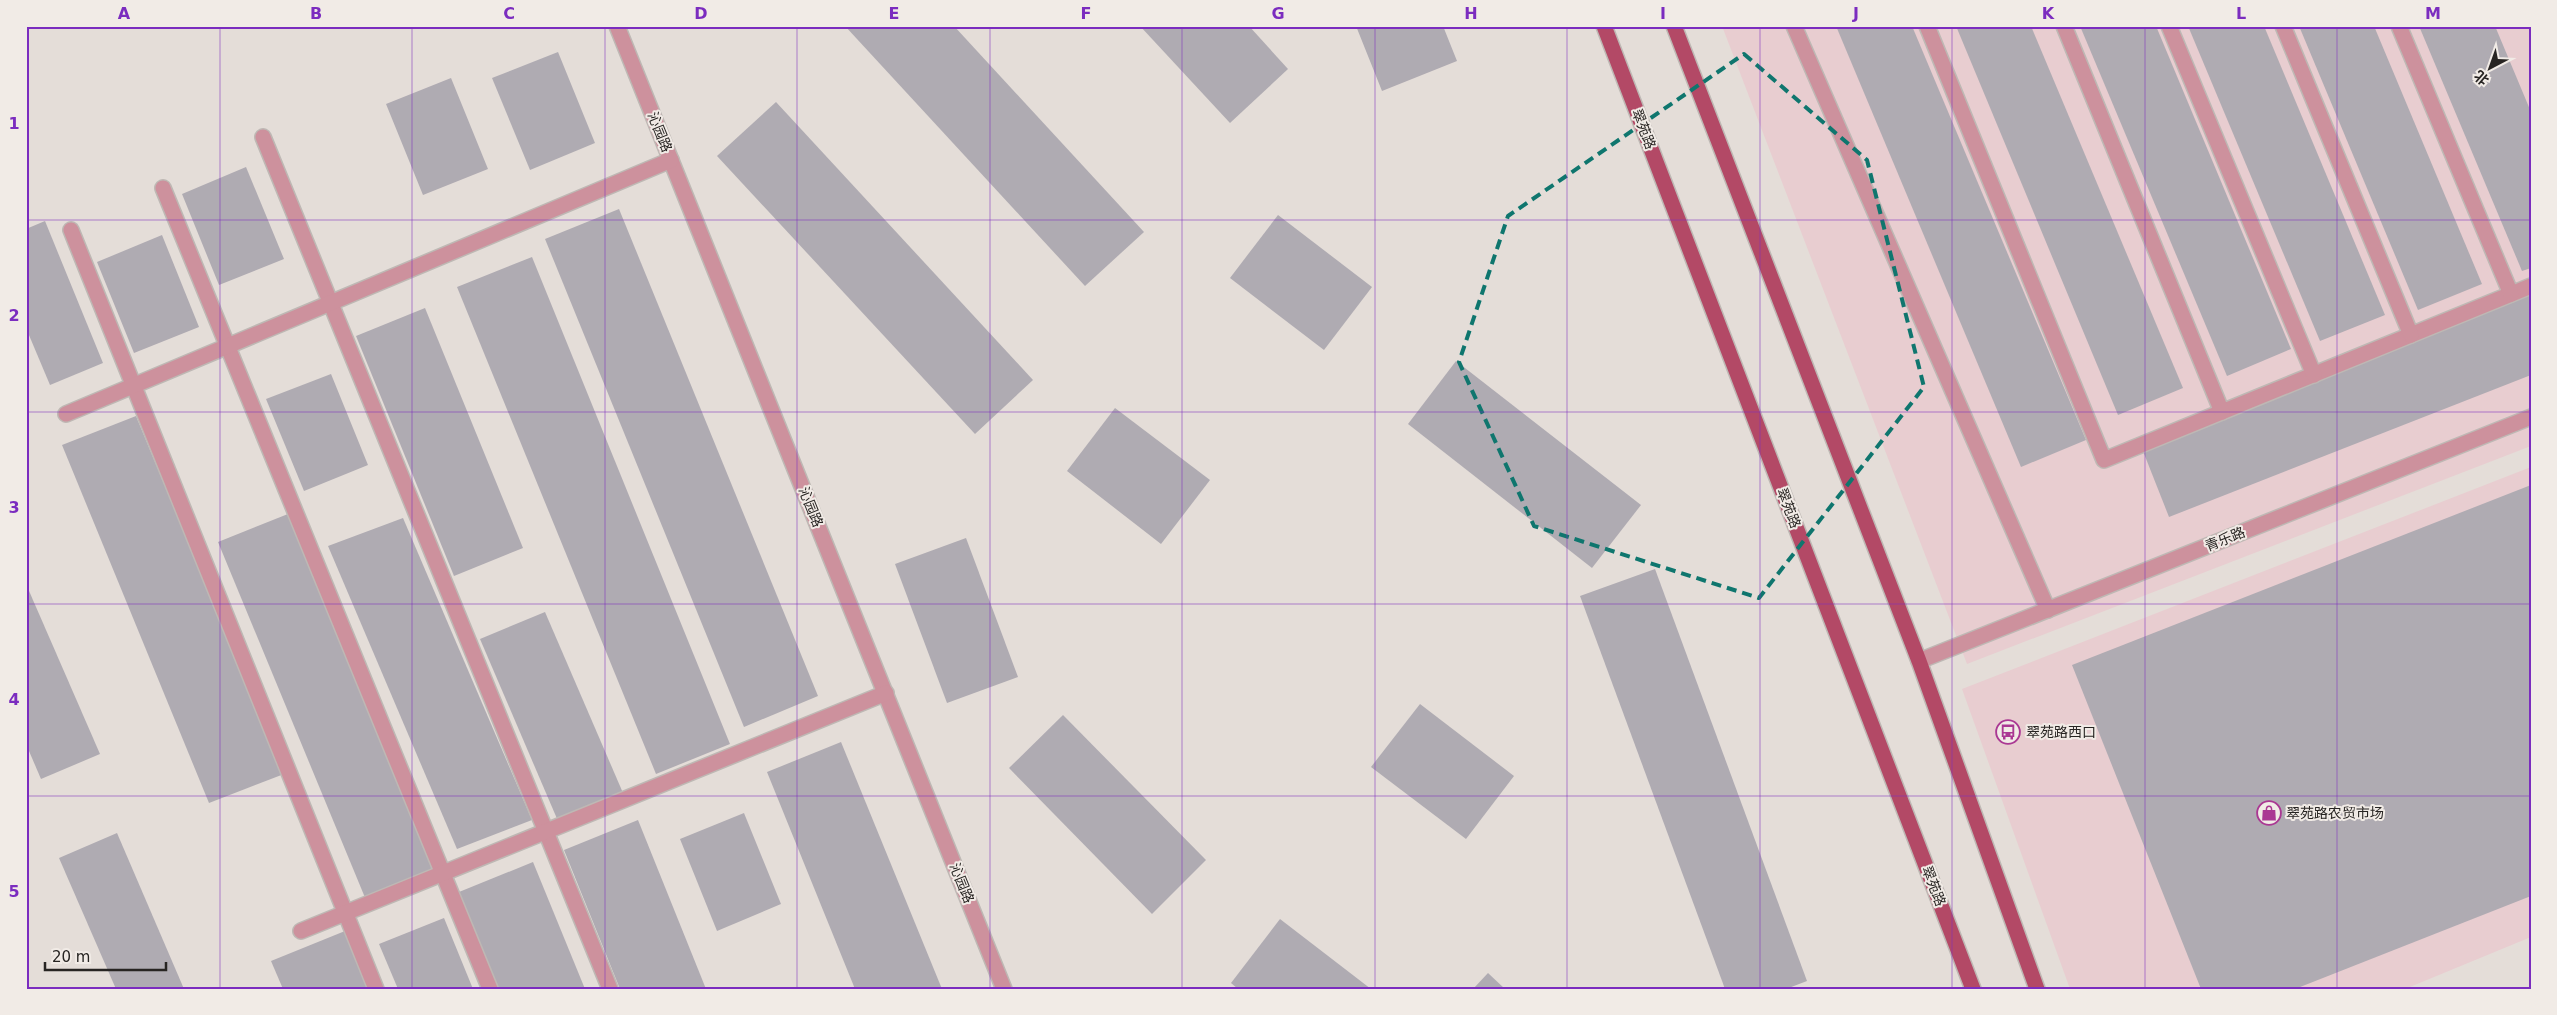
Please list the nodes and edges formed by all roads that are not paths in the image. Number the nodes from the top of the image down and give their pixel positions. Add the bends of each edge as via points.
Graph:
1 (617, 26) edge
2 (1604, 26) edge
3 (1674, 26) edge
4 (1794, 26) edge
5 (1927, 26) edge
6 (2064, 26) edge
7 (2169, 26) edge
8 (2283, 26) edge
9 (2399, 26) edge
10 (264, 137) dead end
11 (671, 160) junction
12 (162, 188) dead end
13 (71, 230) dead end
14 (2531, 286) edge
15 (2511, 294) junction
16 (331, 303) junction
17 (2411, 335) junction
18 (228, 346) junction
19 (2314, 375) junction
20 (133, 386) junction
21 (2222, 412) junction
22 (66, 414) dead end
23 (2531, 417) edge
24 (2048, 610) junction
25 (1919, 661) junction
26 (886, 693) junction
27 (546, 831) junction
28 (443, 873) junction
29 (345, 914) junction
30 (301, 931) dead end
31 (376, 989) edge
32 (490, 989) edge
33 (610, 989) edge
34 (1004, 989) edge
35 (1973, 989) edge
36 (2037, 989) edge

1 - 11 street, 沁园路
2 - 35 main road, 翠苑路
3 - 25 main road
4 - 24 street
5 - 21 street via 2104,460
6 - 21 street
7 - 19 street
8 - 17 street
9 - 15 street
10 - 16 street
11 - 16 street
11 - 26 street, 沁园路
12 - 18 street
13 - 20 street
14 - 15 street
15 - 17 street
16 - 18 street
16 - 27 street
17 - 19 street
18 - 20 street
18 - 28 street
19 - 21 street
20 - 22 street
20 - 29 street
23 - 24 street, 青乐路
24 - 25 street, 青乐路
25 - 36 main road
26 - 27 street
26 - 34 street, 沁园路
27 - 28 street
27 - 33 street
28 - 29 street
28 - 32 street
29 - 30 street
29 - 31 street

